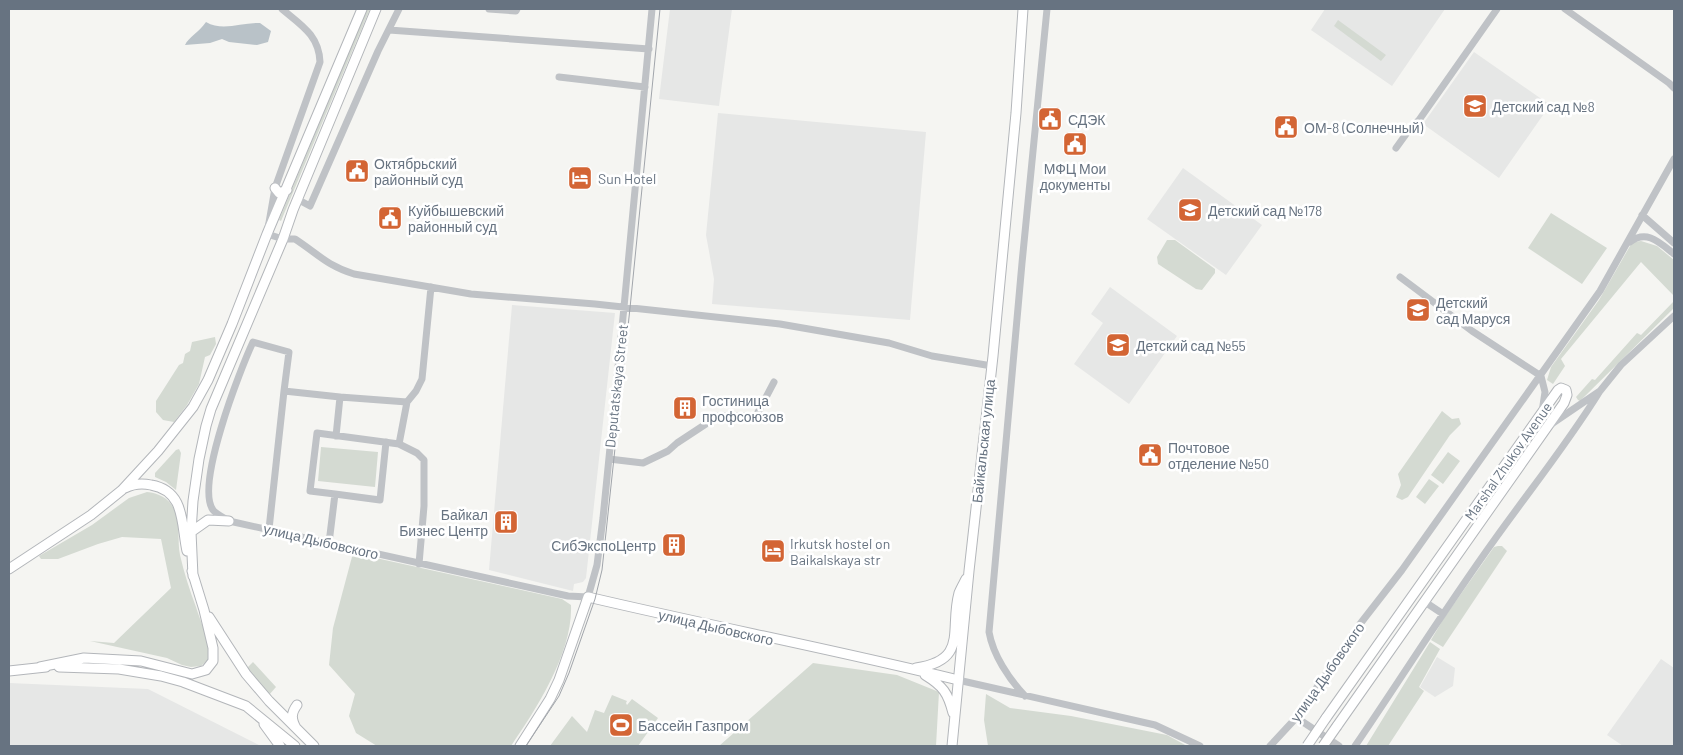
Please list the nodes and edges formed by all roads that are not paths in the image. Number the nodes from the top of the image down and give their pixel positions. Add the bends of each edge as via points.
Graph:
1 (282, 9) edge
2 (362, 9) edge
3 (376, 9) edge
4 (399, 9) edge
5 (489, 9) edge
6 (517, 9) edge
7 (652, 9) edge
8 (1023, 9) edge
9 (1047, 9) edge
10 (1497, 9) edge
11 (1565, 9) edge
12 (390, 30) junction
13 (649, 49) junction
14 (559, 77) dead end
15 (645, 87) junction
16 (1674, 88) edge
17 (1396, 148) dead end
18 (1674, 159) edge
19 (275, 188) junction
20 (287, 190) junction
21 (297, 200) junction
22 (1642, 215) junction
23 (267, 234) junction
24 (283, 239) junction
25 (1674, 243) edge
26 (1627, 244) junction
27 (1674, 254) edge
28 (1400, 278) dead end
29 (431, 287) junction
30 (624, 307) junction
31 (1674, 316) edge
32 (245, 330) junction
33 (249, 351) junction
34 (992, 366) junction
35 (1541, 376) junction
36 (774, 382) dead end
37 (284, 391) junction
38 (1600, 392) junction
39 (340, 397) junction
40 (407, 402) junction
41 (1542, 412) junction
42 (756, 416) junction
43 (771, 417) dead end
44 (1549, 425) junction
45 (336, 436) junction
46 (386, 442) junction
47 (399, 444) junction
48 (609, 459) junction
49 (122, 490) junction
50 (335, 494) junction
51 (229, 521) junction
52 (269, 529) junction
53 (191, 532) junction
54 (329, 542) junction
55 (419, 564) junction
56 (9, 568) edge
57 (969, 571) junction
58 (193, 576) junction
59 (588, 597) junction
60 (1425, 602) junction
61 (204, 610) junction
62 (1442, 614) junction
63 (40, 667) junction
64 (915, 669) junction
65 (9, 671) edge
66 (958, 680) junction
67 (1025, 696) junction
68 (297, 705) dead end
69 (260, 717) junction
70 (955, 718) junction
71 (1296, 718) junction
72 (302, 736) junction
73 (280, 746) edge
74 (294, 746) edge
75 (314, 746) edge
76 (520, 746) edge
77 (952, 746) edge
78 (1200, 746) edge
79 (1270, 746) edge
80 (1307, 746) edge
81 (1323, 746) edge
82 (1339, 746) edge
83 (1355, 746) edge

1 - 19 street via 315,40 320,62
2 - 20 main road
3 - 21 main road
4 - 12 street
5 - 6 street
7 - 13 street, Deputatskaya Street
8 - 34 main road, Байкальская улица
9 - 67 street via 989,632 999,660
10 - 17 street
11 - 16 street
12 - 13 street
12 - 21 street via 310,206
13 - 15 street, Deputatskaya Street
14 - 15 street
15 - 30 street, Deputatskaya Street
18 - 22 street, улица Дыбовского
19 - 20 main road via 279,192
19 - 23 street
20 - 23 main road
21 - 24 main road
22 - 25 street
22 - 26 street, улица Дыбовского
23 - 24 street
23 - 49 main road via 200,396 186,418
24 - 29 street via 295,239 337,269
24 - 32 main road
26 - 27 street via 1642,236 1650,237
26 - 35 street, улица Дыбовского via 1600,292
28 - 35 street
29 - 30 street via 471,294
29 - 40 street via 422,379
30 - 34 street via 789,326 889,343 932,356
30 - 48 street, Deputatskaya Street
31 - 38 street via 1621,365
32 - 33 street
32 - 53 main road via 206,426 194,488
33 - 37 street via 253,342 289,352
33 - 51 street via 216,445 208,496 213,510
34 - 57 main road, Байкальская улица
35 - 41 street via 1545,392
35 - 71 street, улица Дыбовского
36 - 42 street
37 - 39 street
37 - 52 street
38 - 44 street
38 - 62 street via 1576,431
39 - 40 street
39 - 45 street
40 - 47 street
41 - 44 main road, Marshal Zhukov Avenue via 1558,390 1566,390 1566,400
41 - 80 main road, Marshal Zhukov Avenue, bridge
42 - 43 street
42 - 48 street via 718,416 668,451 643,462
44 - 60 main road, Marshal Zhukov Avenue
45 - 46 street
45 - 50 street via 317,433 310,492
46 - 47 street
46 - 50 street via 380,500
47 - 55 street via 417,452 424,460
48 - 59 street, Deputatskaya Street via 597,565
49 - 56 main road via 91,515
49 - 58 main road via 148,484 160,487 172,496 180,510
50 - 54 street
51 - 52 street, улица Дыбовского
51 - 53 main road via 208,520
52 - 54 street, улица Дыбовского
53 - 58 main road
54 - 55 street, улица Дыбовского
55 - 59 street, улица Дыбовского via 568,596
57 - 64 main road via 959,593 952,647 938,662
57 - 66 main road, Байкальская улица
58 - 61 main road
59 - 64 main road, улица Дыбовского
59 - 76 main road, Deputatskaya Street via 559,680
60 - 62 street
60 - 81 main road, Marshal Zhukov Avenue, bridge
61 - 63 main road via 214,655 210,666 203,672 192,674 141,661 84,658
61 - 72 main road via 246,674
62 - 83 street
63 - 65 main road
63 - 69 main road via 94,668 161,676 240,703
64 - 66 main road, улица Дыбовского
64 - 70 main road via 941,685
66 - 67 street, улица Дыбовского
66 - 70 main road, Байкальская улица
67 - 78 street, улица Дыбовского via 1155,725
68 - 72 main road via 292,720
69 - 73 main road
69 - 74 main road
70 - 77 main road, Байкальская улица
71 - 79 street, улица Дыбовского
71 - 82 street
72 - 75 main road

